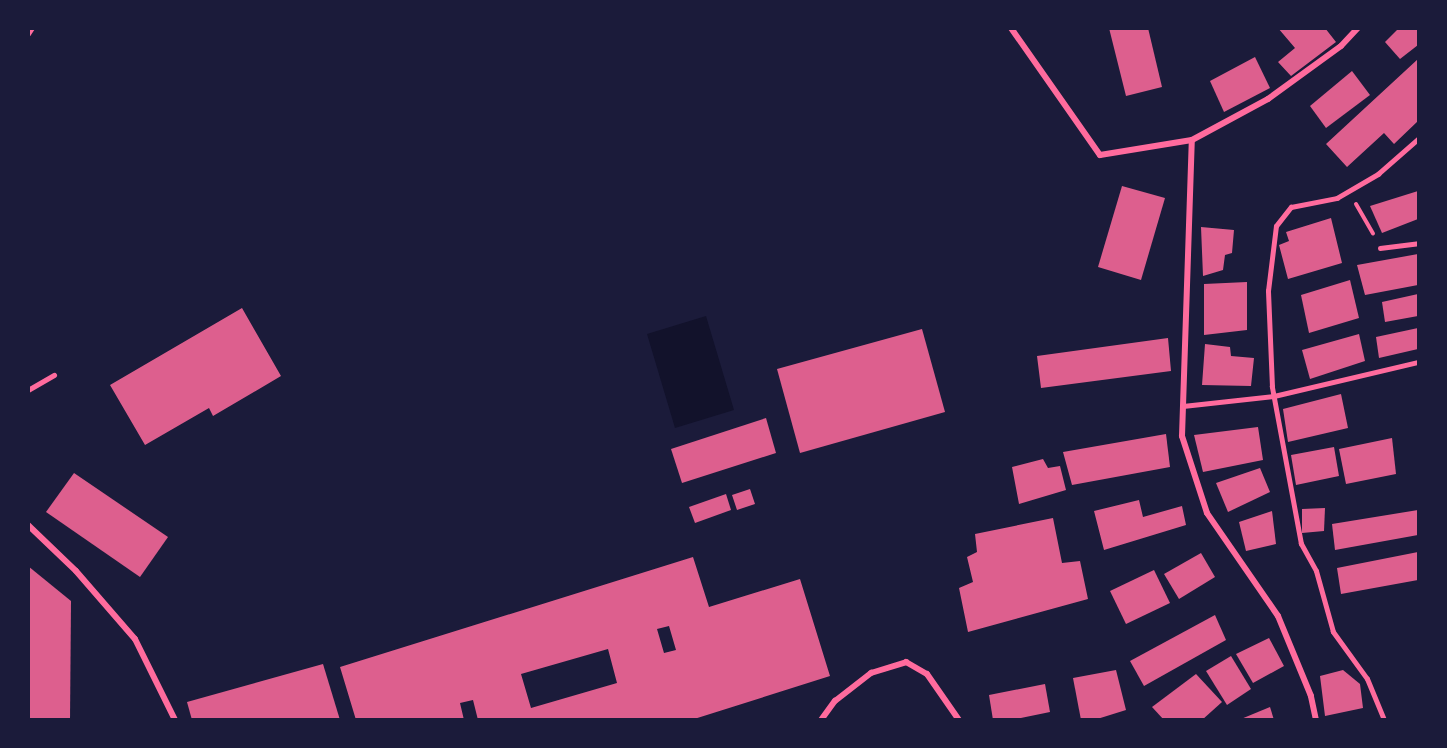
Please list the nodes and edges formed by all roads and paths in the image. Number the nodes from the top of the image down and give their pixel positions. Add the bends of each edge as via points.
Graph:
1 (32, 28) edge
2 (1011, 28) edge
3 (1358, 28) edge
4 (28, 34) edge
5 (1419, 139) edge
6 (1192, 140) junction
7 (1349, 191) junction
8 (1419, 243) edge
9 (1380, 248) joint
10 (1419, 362) edge
11 (54, 375) dead end
12 (28, 390) edge
13 (1274, 396) junction
14 (1183, 406) junction
15 (28, 525) edge
16 (176, 720) edge
17 (821, 720) edge
18 (959, 720) edge
19 (1316, 720) edge
20 (1384, 720) edge

1 - 4 street
2 - 6 street via 1100,155
3 - 6 street via 1341,46 1268,99
5 - 7 lane via 1378,174
6 - 14 street
7 - 9 path
7 - 13 lane via 1337,198 1291,207 1276,226 1269,291
8 - 9 lane
10 - 13 lane
11 - 12 lane
13 - 14 lane
13 - 20 lane via 1301,544 1316,571 1333,632 1367,679
14 - 19 street via 1182,436 1207,513 1278,616 1311,696
15 - 16 street via 76,571 135,639
17 - 18 street via 835,701 871,672 906,662 927,674

